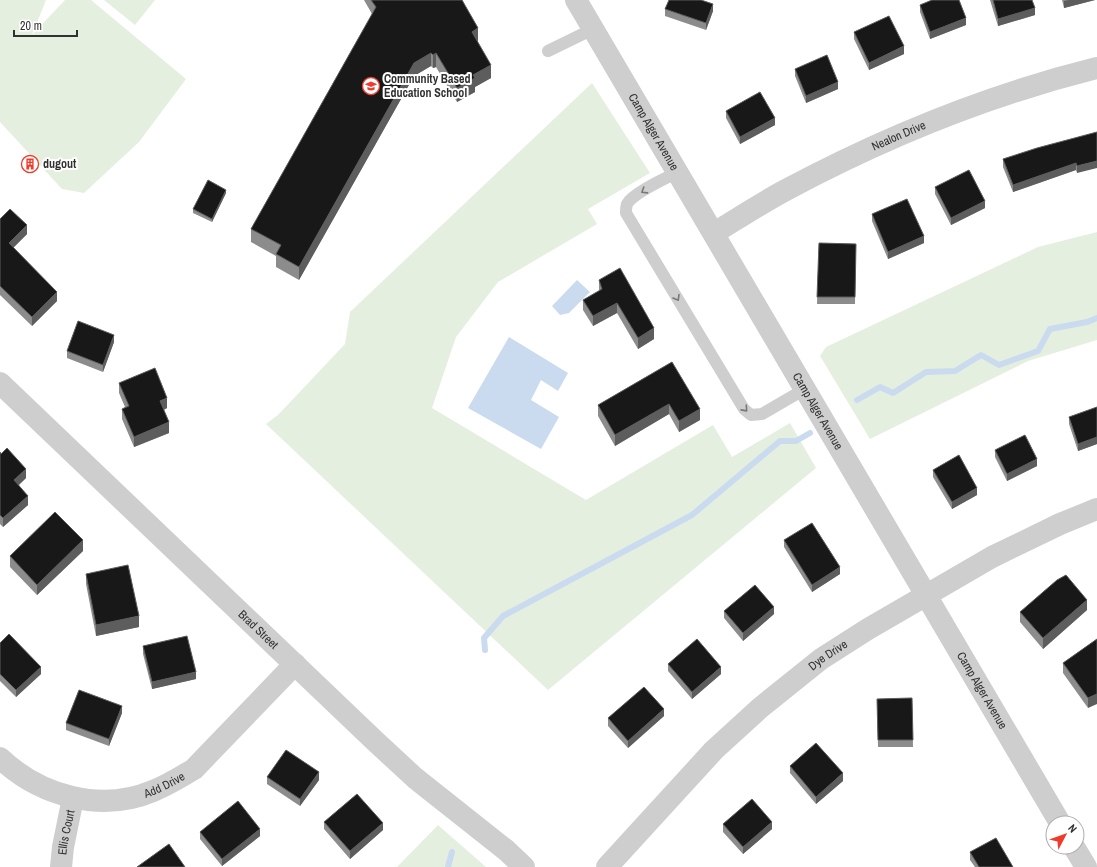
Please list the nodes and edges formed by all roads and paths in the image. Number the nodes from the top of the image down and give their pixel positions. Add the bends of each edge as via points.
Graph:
1 (576, 0) edge
2 (593, 29) junction
3 (548, 51) dead end
4 (1097, 68) edge
5 (678, 172) junction
6 (714, 233) junction
7 (0, 384) edge
8 (805, 389) junction
9 (1097, 509) edge
10 (926, 596) junction
11 (295, 664) junction
12 (0, 758) edge
13 (73, 798) junction
14 (1055, 815) edge
15 (1079, 855) edge
16 (62, 867) edge
17 (524, 867) edge
18 (607, 867) edge
19 (1086, 867) edge

1 - 2 street, Camp Alger Avenue
2 - 3 lane
2 - 5 street, Camp Alger Avenue
4 - 6 street, Nealon Drive via 1004,95 929,122 850,157 783,192
5 - 6 street, Camp Alger Avenue
5 -> 8 lane via 631,199 626,206 626,213 744,409 751,415 762,414
6 - 8 street, Camp Alger Avenue
7 - 11 street, Brad Street
8 - 10 street, Camp Alger Avenue
9 - 10 street, Dye Drive via 992,557
10 - 14 street, Camp Alger Avenue
10 - 18 street, Dye Drive via 821,659 760,708 714,750
11 - 13 street, Add Drive via 194,769 178,779 152,792 126,799 101,801
11 - 17 street, Brad Street via 415,778
12 - 13 street, Add Drive via 34,784
13 - 16 street, Ellis Court
15 - 19 street

